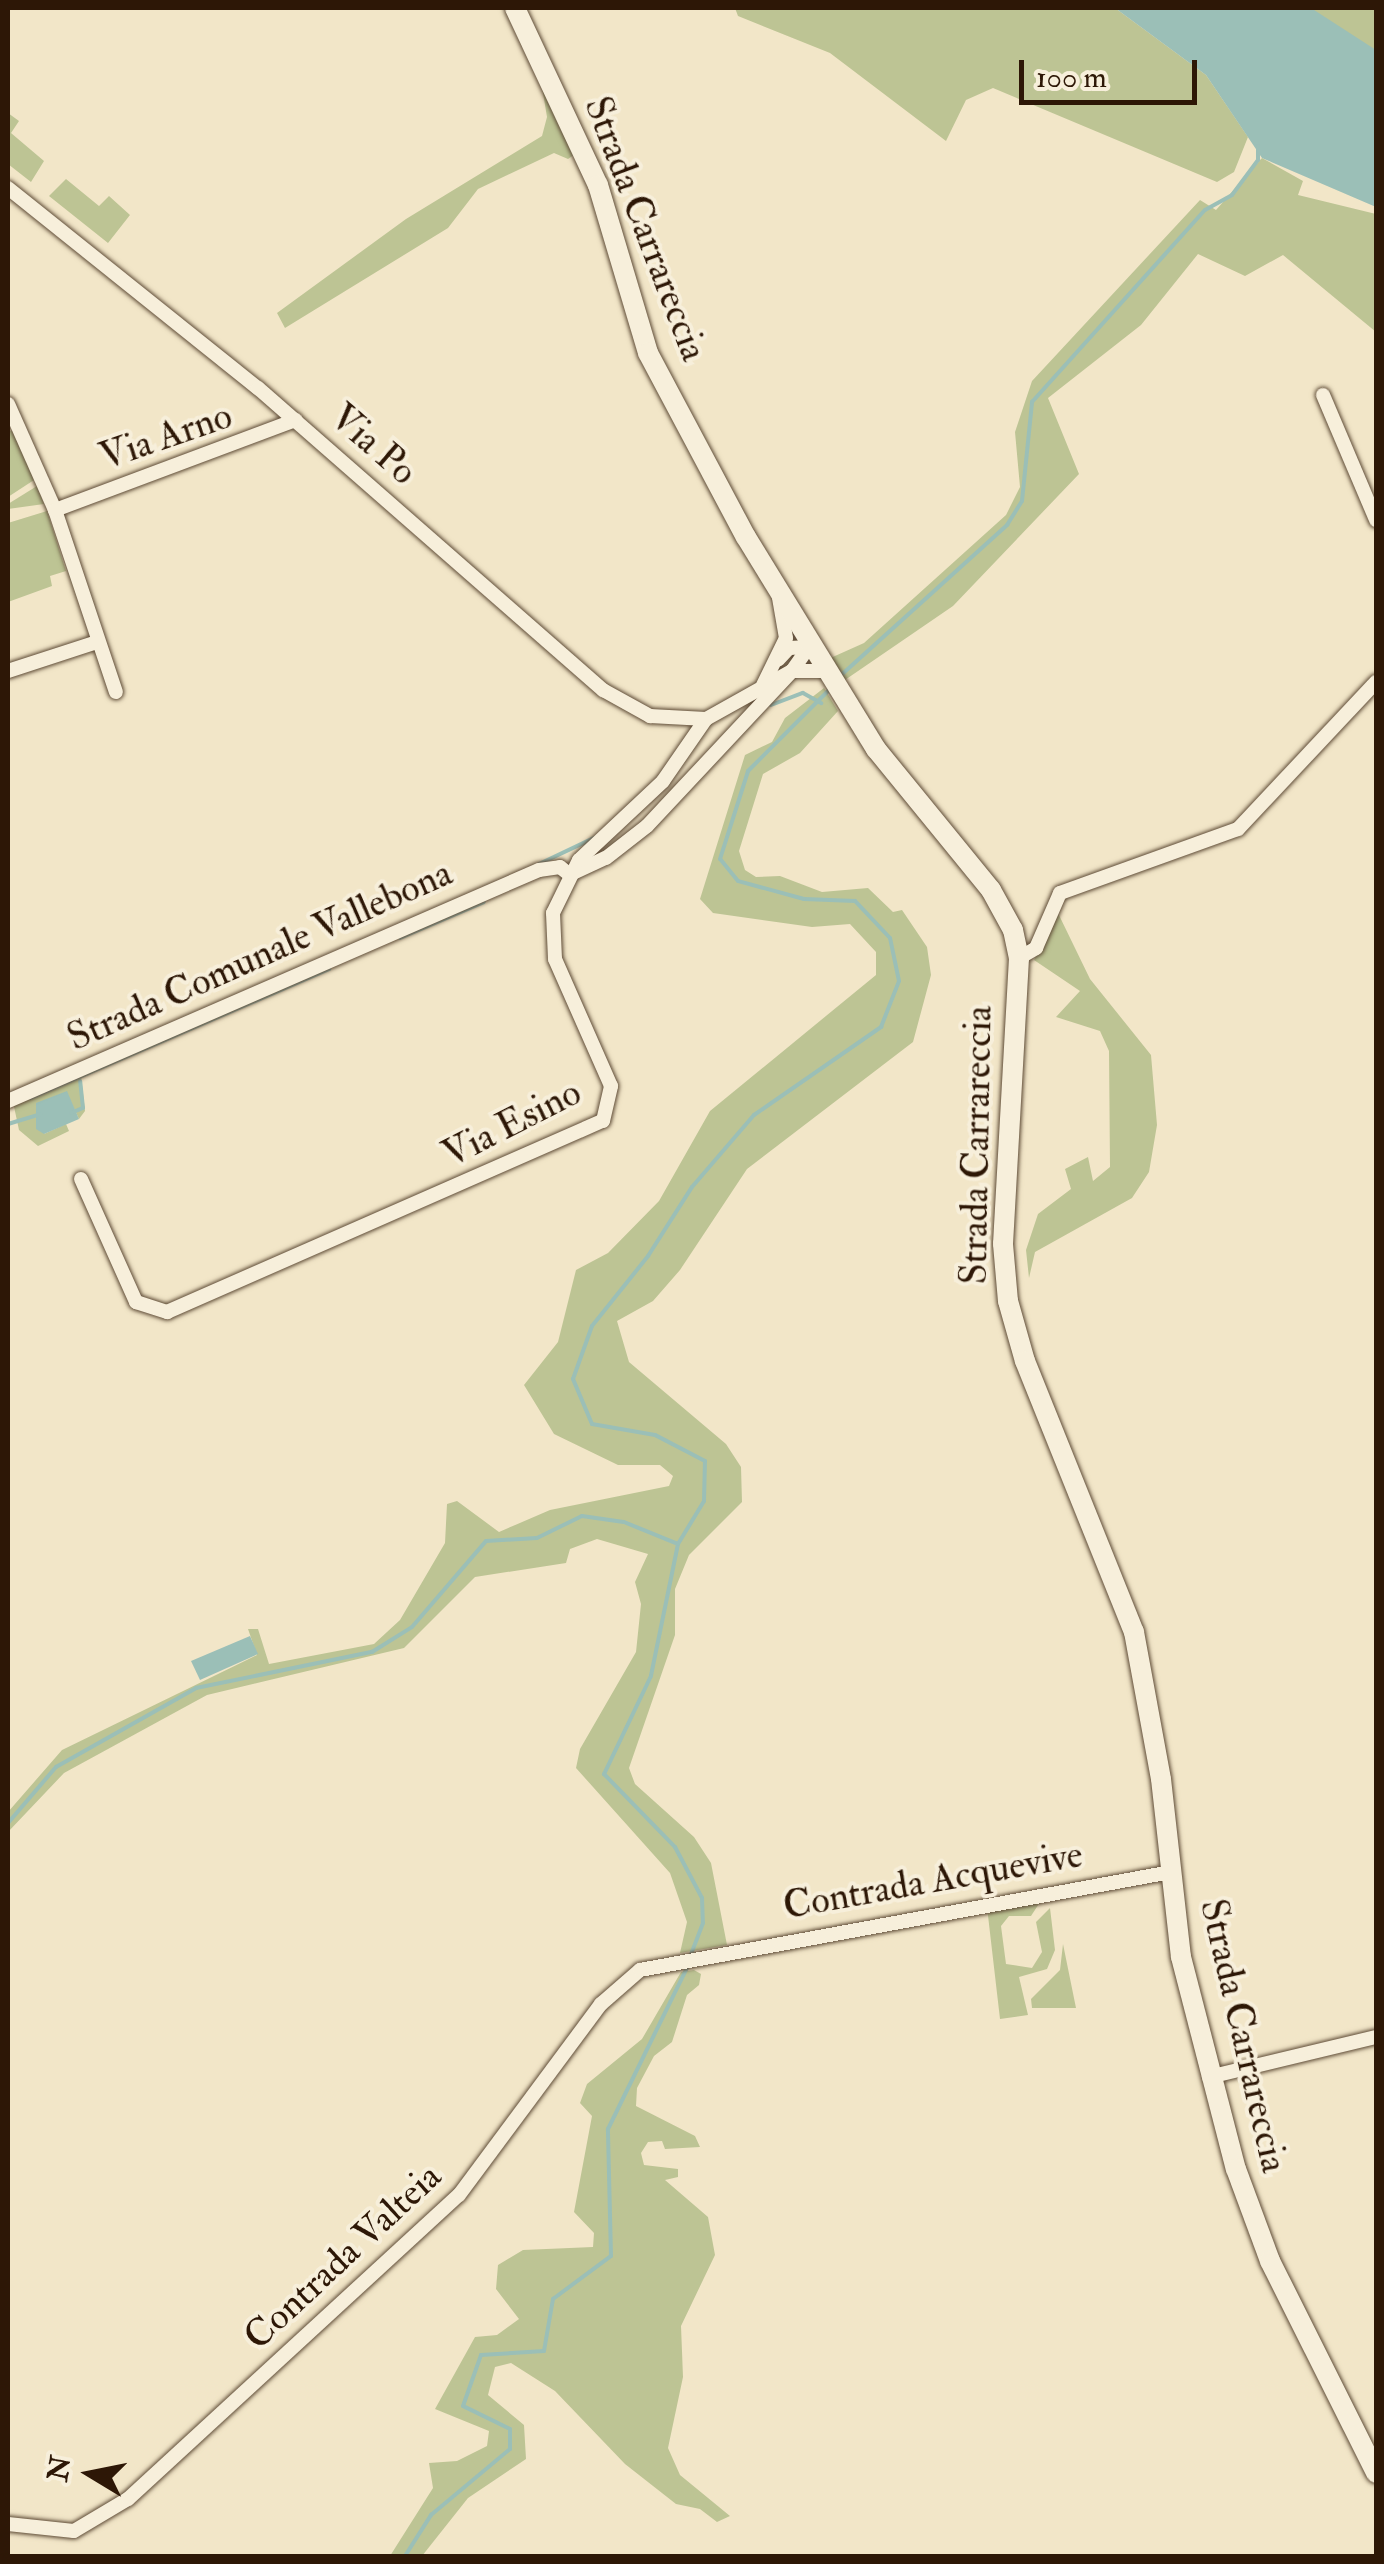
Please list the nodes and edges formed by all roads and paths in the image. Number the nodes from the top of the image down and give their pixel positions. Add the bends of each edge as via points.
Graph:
1 (515, 8) edge
2 (8, 188) edge
3 (1323, 395) dead end
4 (8, 404) edge
5 (296, 420) junction
6 (55, 510) junction
7 (1376, 520) edge
8 (776, 588) junction
9 (97, 642) junction
10 (809, 647) junction
11 (778, 660) junction
12 (8, 672) edge
13 (792, 672) junction
14 (825, 672) junction
15 (1376, 682) edge
16 (760, 689) junction
17 (116, 692) dead end
18 (706, 719) junction
19 (673, 722) junction
20 (722, 745) junction
21 (676, 764) junction
22 (570, 875) junction
23 (1018, 958) junction
24 (8, 1101) edge
25 (82, 1179) dead end
26 (1171, 1872) junction
27 (675, 1961) joint
28 (1376, 2038) edge
29 (1209, 2076) junction
30 (1376, 2474) edge
31 (8, 2524) edge

1 - 8 main road, Strada Carrareccia via 598,185 648,352
2 - 5 street, Via Po
3 - 7 street
4 - 6 street
5 - 6 street, Via Arno
5 - 19 street, Via Po via 603,690
6 - 9 street
8 - 10 main road, Strada Carrareccia
8 - 11 street via 786,630
9 - 12 street
9 - 17 street
10 - 11 street via 789,648
10 - 13 street
10 - 14 main road, Strada Carrareccia
11 - 16 street
13 - 14 street
13 - 16 street
13 - 20 street
14 - 23 main road, Strada Carrareccia via 876,750 1000,902
15 - 23 street via 1238,829 1060,894 1036,948
16 - 18 street
18 - 19 street, Via Po
18 - 20 street via 720,727
18 - 21 street
19 - 21 street via 680,740
20 - 22 street via 647,826
21 - 22 street
22 - 24 street, Strada Comunale Vallebona via 560,867 539,870
22 - 25 street, Via Esino via 552,913 551,942 611,1086 608,1115 596,1126 168,1312 136,1302
23 - 26 main road, Strada Carrareccia via 1003,1214 1008,1301 1025,1362 1134,1632
26 - 27 street, Contrada Acquevive
26 - 29 main road, Strada Carrareccia
27 - 31 street, Contrada Valteia via 626,1979 460,2195 114,2510 74,2531
28 - 29 street
29 - 30 main road, Strada Carrareccia via 1260,2239

